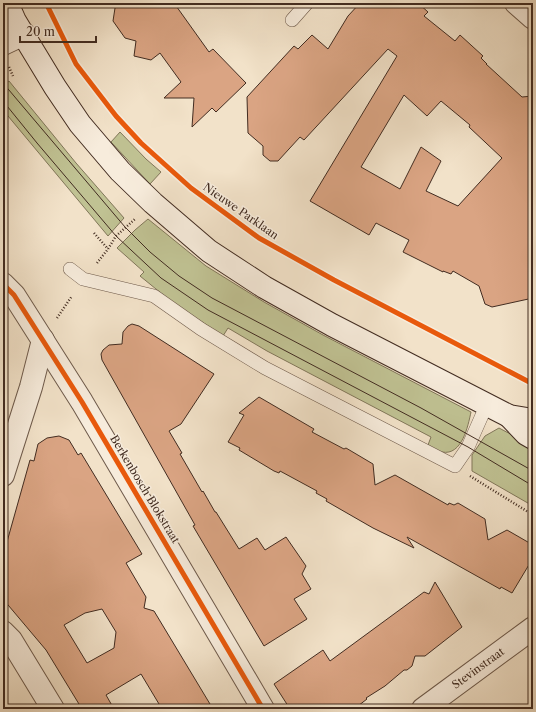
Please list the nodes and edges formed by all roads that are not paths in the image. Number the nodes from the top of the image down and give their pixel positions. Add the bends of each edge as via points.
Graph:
1 (8, 3) edge
2 (307, 3) edge
3 (516, 3) edge
4 (533, 18) edge
5 (292, 20) dead end
6 (24, 34) junction
7 (3, 44) edge
8 (70, 269) dead end
9 (3, 284) edge
10 (43, 340) junction
11 (487, 404) junction
12 (509, 416) junction
13 (533, 420) edge
14 (533, 438) edge
15 (3, 475) edge
16 (533, 628) edge
17 (3, 632) edge
18 (53, 709) edge
19 (263, 709) edge
20 (423, 709) edge

1 - 6 street
2 - 5 lane
3 - 4 street
6 - 7 street
6 - 11 street via 54,87 80,124 120,171 153,204 209,251 264,287 332,325
8 - 11 lane via 83,279 154,296 201,329 265,368 455,466 468,447
9 - 10 street, Berkenbosch Blokstraat via 14,295
10 - 15 street
10 - 19 street, Berkenbosch Blokstraat
11 - 12 street
12 - 13 street
12 - 14 street
16 - 20 street, Stevinstraat
17 - 18 street via 11,640

